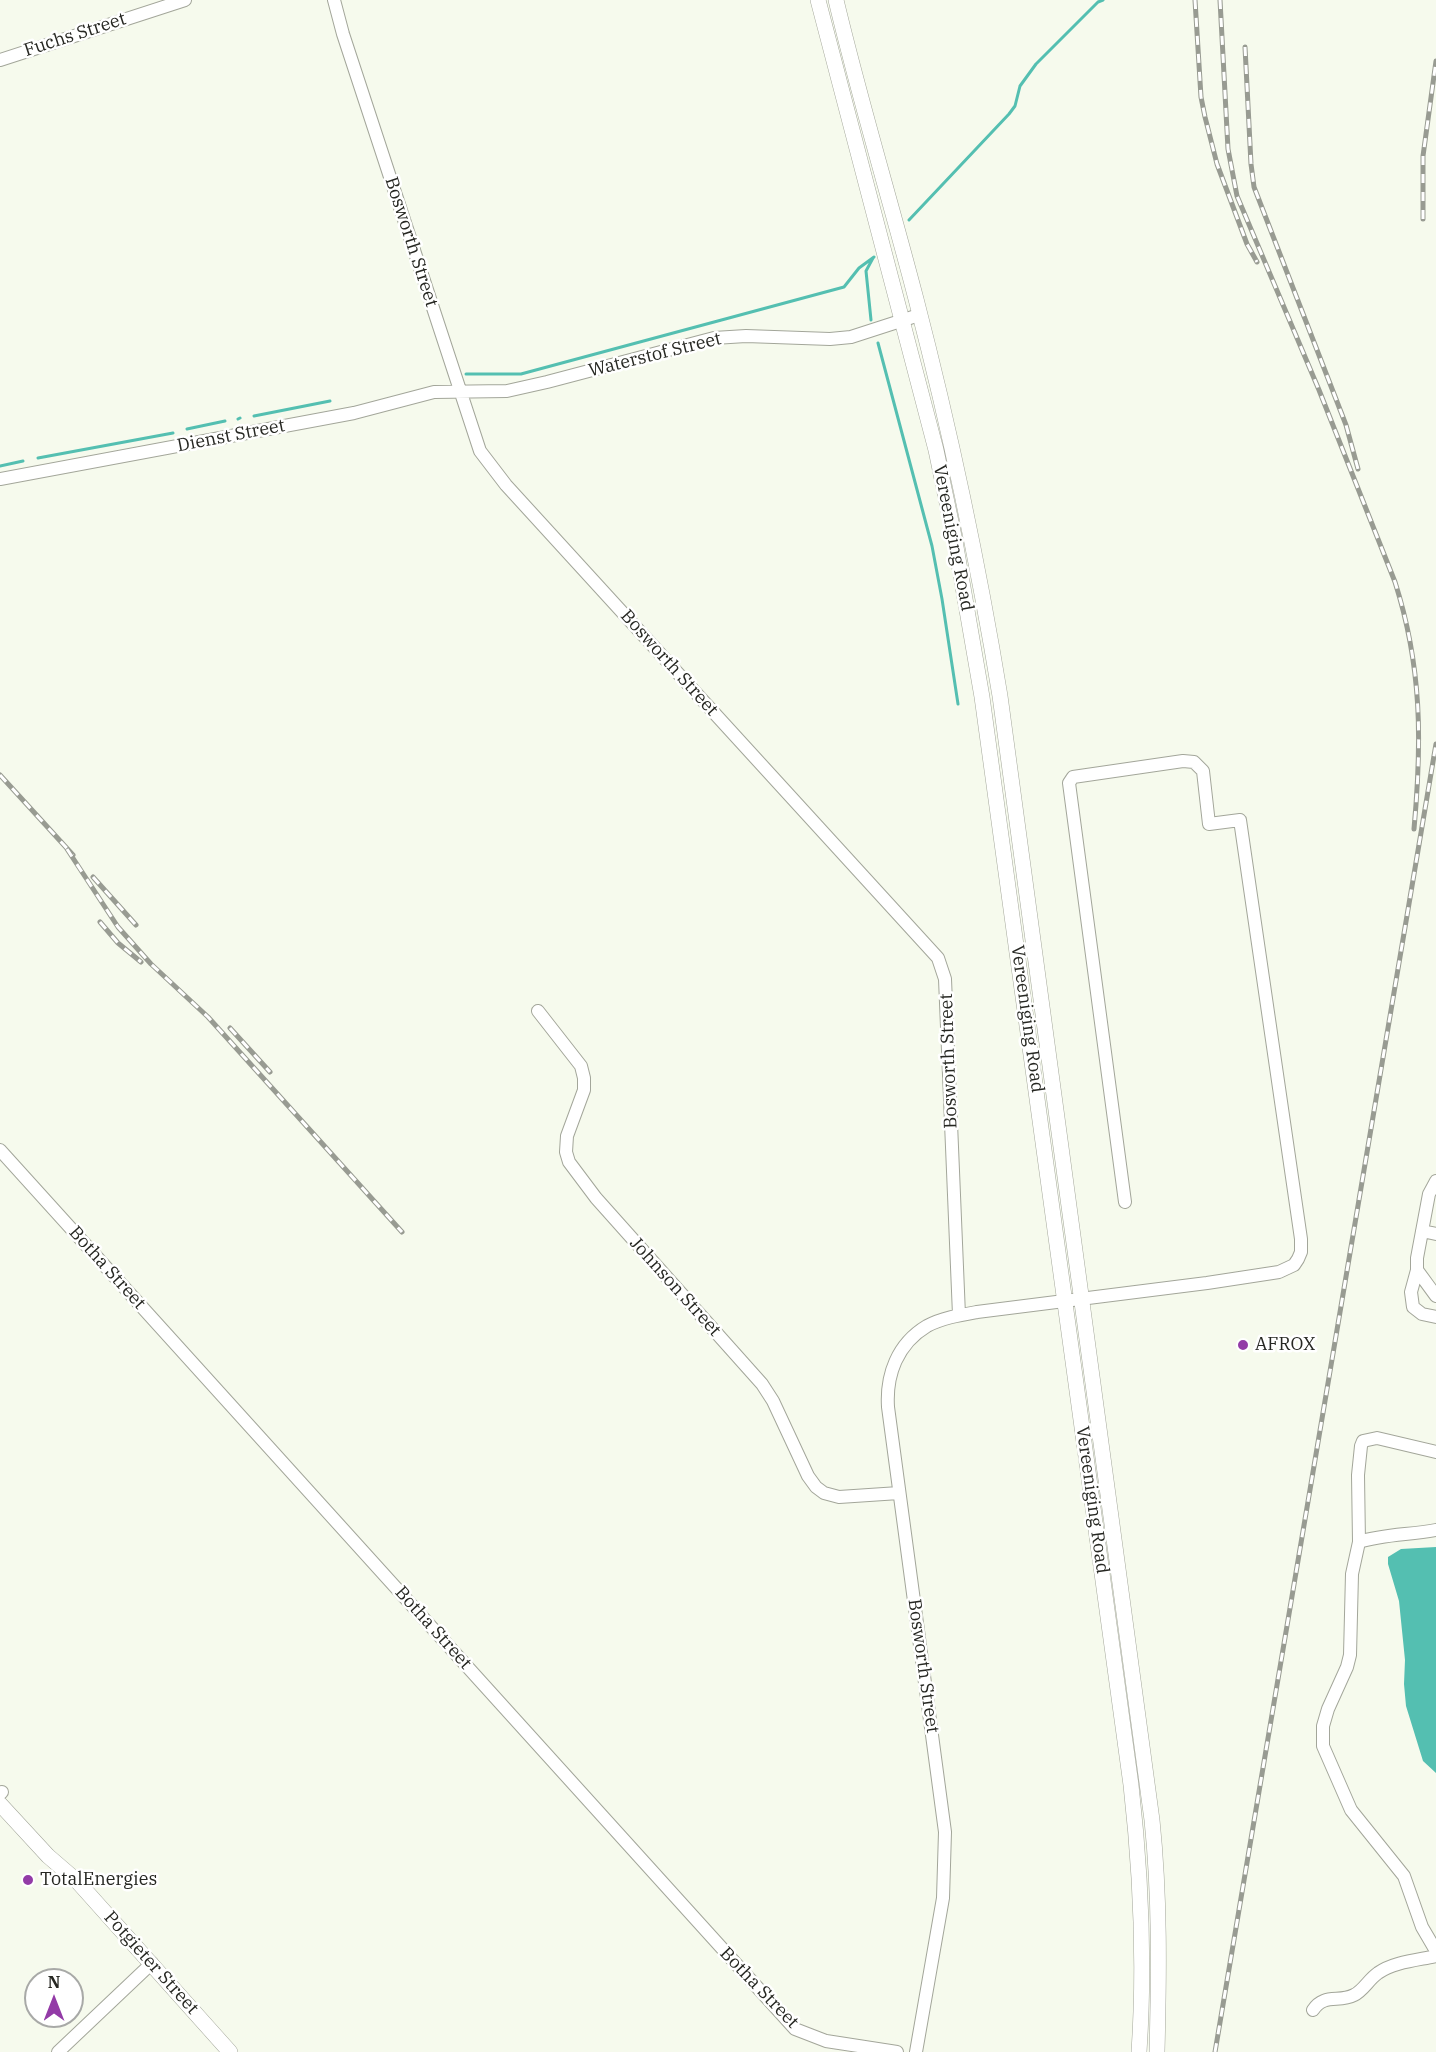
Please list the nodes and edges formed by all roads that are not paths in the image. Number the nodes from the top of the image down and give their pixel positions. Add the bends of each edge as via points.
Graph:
1 (185, 0) edge
2 (334, 0) edge
3 (818, 0) edge
4 (836, 0) edge
5 (0, 60) edge
6 (920, 315) junction
7 (902, 322) junction
8 (460, 391) junction
9 (0, 479) edge
10 (538, 1011) dead end
11 (0, 1150) edge
12 (1436, 1181) edge
13 (1125, 1202) dead end
14 (1422, 1232) junction
15 (1436, 1234) edge
16 (1417, 1270) junction
17 (1436, 1296) edge
18 (1082, 1299) junction
19 (1064, 1301) junction
20 (959, 1315) junction
21 (1436, 1317) edge
22 (1436, 1452) edge
23 (899, 1493) junction
24 (1436, 1530) edge
25 (1359, 1542) junction
26 (0, 1795) edge
27 (1436, 1951) edge
28 (1436, 1956) edge
29 (152, 1963) junction
30 (1313, 2010) dead end
31 (58, 2052) edge
32 (230, 2052) edge
33 (897, 2052) edge
34 (916, 2052) edge
35 (1139, 2052) edge
36 (1156, 2052) edge

1 - 5 street, Fuchs Street
2 - 8 street, Bosworth Street
3 - 7 main road, Vereeniging Road
4 - 6 main road, Vereeniging Road
6 - 7 street, Waterstof Street
6 - 18 main road, Vereeniging Road via 955,459 989,632
7 - 8 street, Waterstof Street via 852,337 830,339 714,338 507,391
7 - 19 main road, Vereeniging Road via 938,460 975,655
8 - 9 street, Dienst Street via 434,392 354,413
8 - 20 street, Bosworth Street via 480,451 506,485 938,958 945,979
10 - 23 street, Johnson Street via 581,1066 584,1078 584,1090 567,1136 569,1162 596,1198 762,1384 816,1487 839,1497
11 - 33 street, Botha Street via 795,2029 826,2042
12 - 14 street via 1429,1194
13 - 18 street, Bosworth Street via 1069,783 1073,777 1194,762 1203,771 1209,824 1240,820 1301,1252 1294,1265 1279,1272
14 - 15 street
14 - 16 street
16 - 17 street
16 - 21 street via 1411,1292 1413,1307
18 - 19 street, Bosworth Street
18 - 36 main road, Vereeniging Road via 1153,1828 1159,1958
19 - 20 street, Bosworth Street
19 - 35 main road, Vereeniging Road via 1137,1842 1142,1971
20 - 23 street, Bosworth Street via 918,1333 892,1368 887,1400
22 - 25 street via 1377,1438 1363,1441 1358,1475
23 - 34 street, Bosworth Street via 945,1832 943,1898
24 - 25 street via 1383,1535
25 - 27 street via 1352,1574 1350,1655 1323,1726 1323,1746 1351,1810 1404,1876 1422,1927
26 - 29 main road, Potgieter Street via 54,1850 71,1875
28 - 30 street via 1387,1968 1354,1995 1323,2000
29 - 31 street
29 - 32 main road, Potgieter Street

